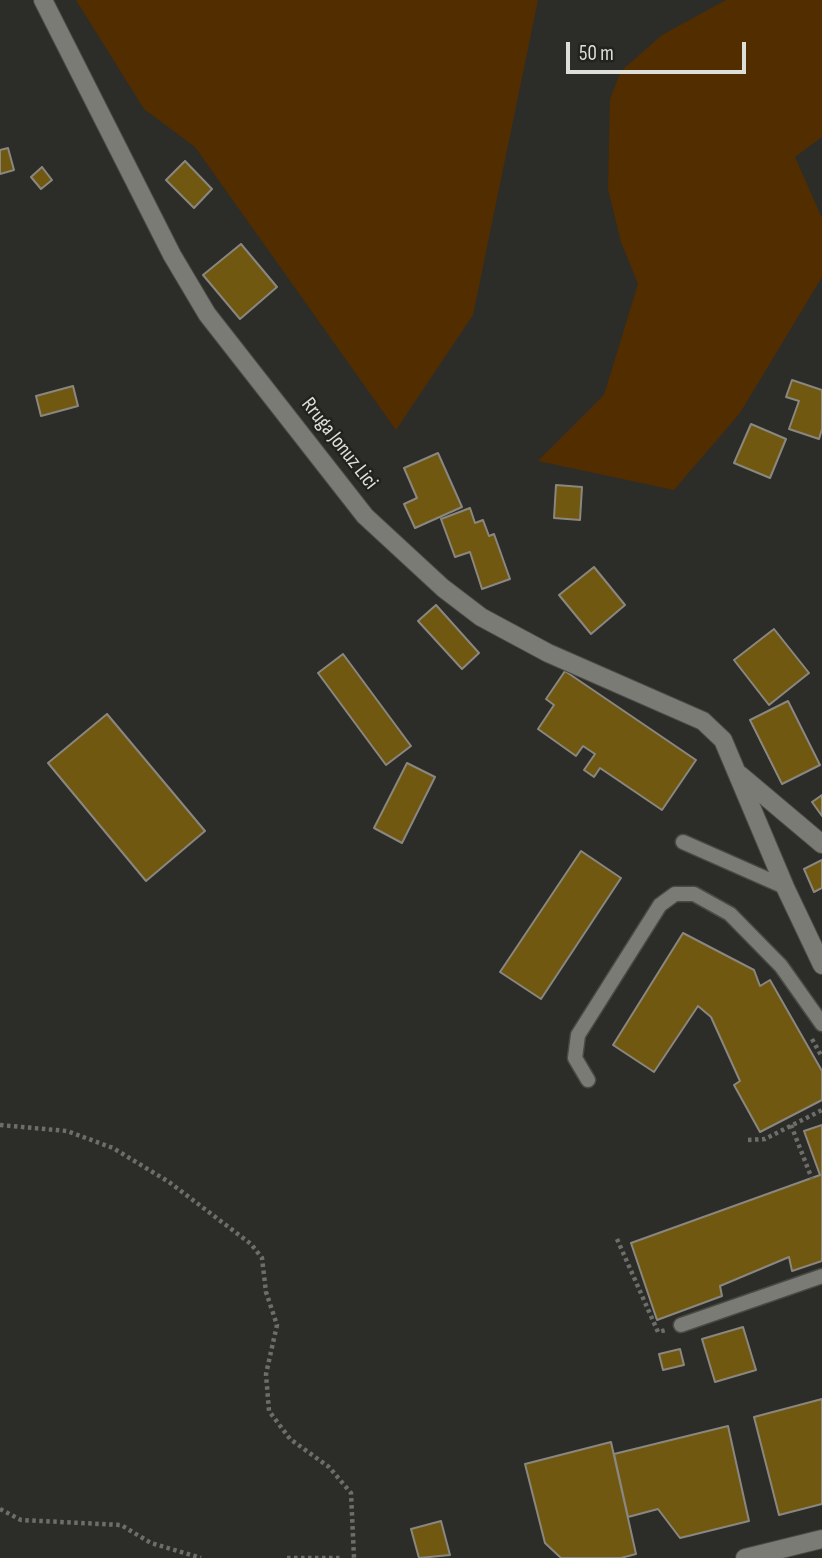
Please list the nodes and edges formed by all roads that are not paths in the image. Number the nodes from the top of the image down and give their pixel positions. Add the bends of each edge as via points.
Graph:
1 (43, 0) edge
2 (740, 775) junction
3 (683, 842) dead end
4 (822, 844) edge
5 (785, 887) junction
6 (822, 965) edge
7 (822, 1024) edge
8 (588, 1080) dead end
9 (822, 1276) edge
10 (681, 1325) dead end
11 (822, 1539) edge
12 (745, 1558) edge

1 - 2 street, Rruga Jonuz Lici via 172,255 207,314 365,516 481,617 548,653 703,721 723,740
2 - 4 street
2 - 5 street, Rruga Jonuz Lici
3 - 5 lane
5 - 6 street, Rruga Jonuz Lici
7 - 8 lane via 781,966 730,914 694,894 675,894 660,905 578,1035 575,1058
9 - 10 lane
11 - 12 street

